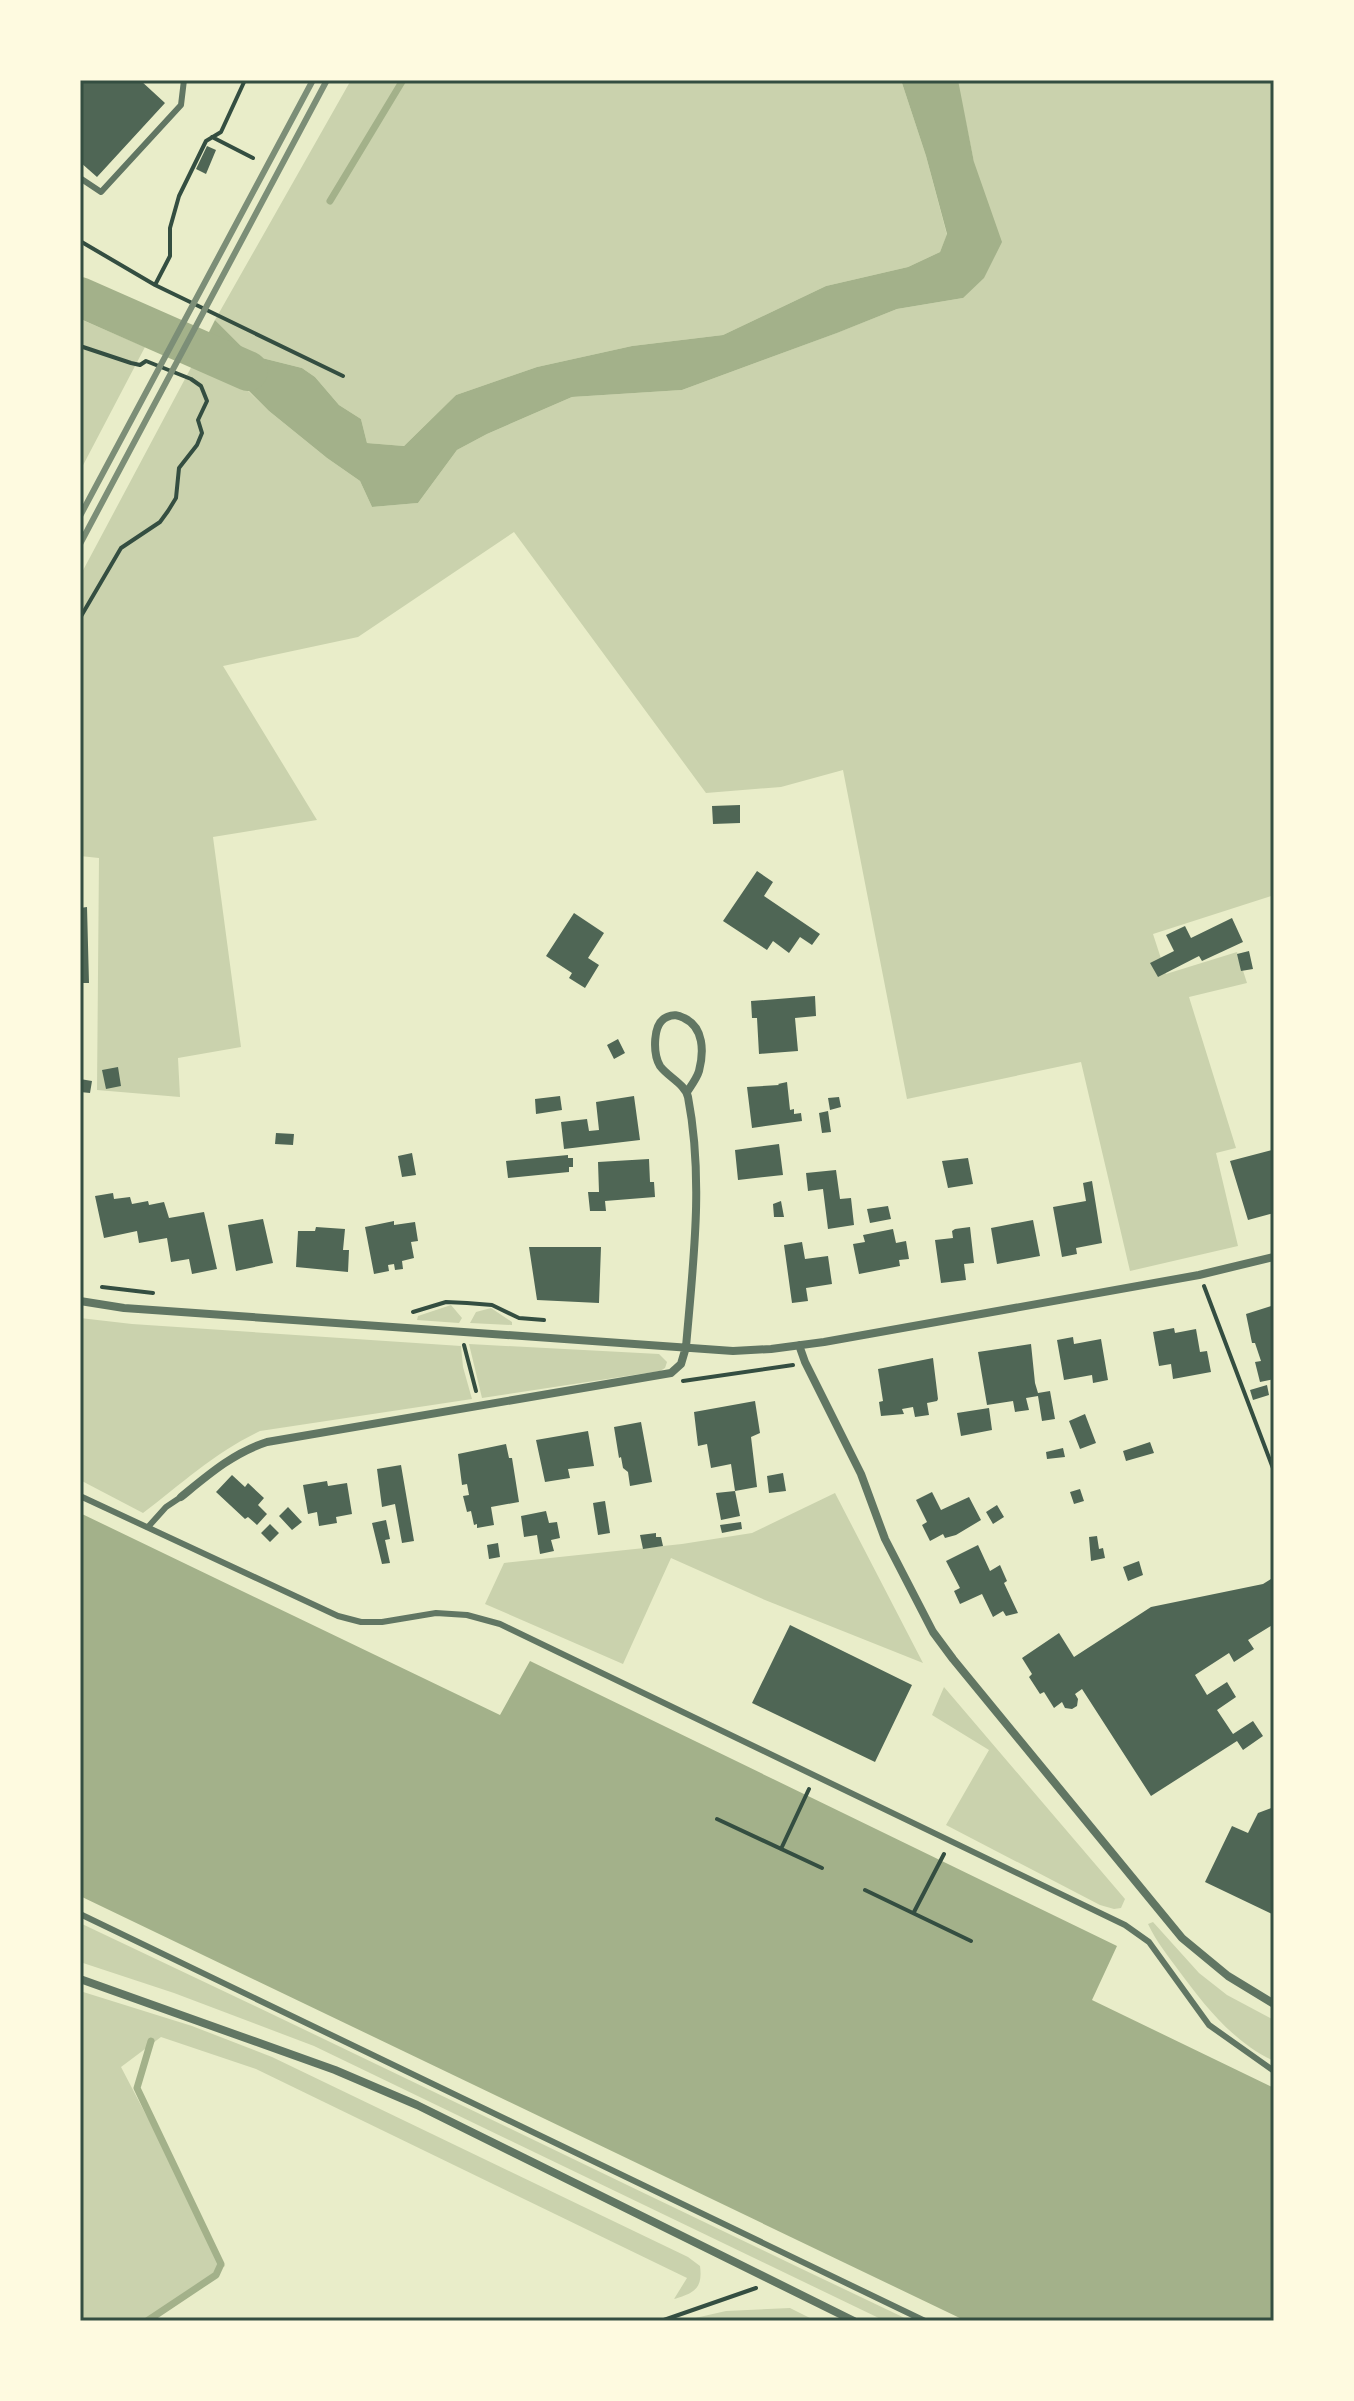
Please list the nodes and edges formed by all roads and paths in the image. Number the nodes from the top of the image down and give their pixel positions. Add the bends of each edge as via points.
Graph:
1 (184, 80) edge
2 (245, 80) edge
3 (212, 137) junction
4 (253, 158) dead end
5 (80, 178) edge
6 (80, 241) edge
7 (155, 285) junction
8 (80, 346) edge
9 (343, 376) dead end
10 (80, 618) edge
11 (687, 1092) junction
12 (1274, 1257) edge
13 (1199, 1275) junction
14 (80, 1301) edge
15 (467, 1303) dead end
16 (550, 1321) dead end
17 (464, 1332) junction
18 (799, 1345) junction
19 (686, 1347) junction
20 (484, 1406) junction
21 (1274, 1471) edge
22 (80, 1496) edge
23 (181, 1497) joint
24 (148, 1527) junction
25 (811, 1784) dead end
26 (717, 1819) dead end
27 (781, 1849) junction
28 (945, 1853) dead end
29 (822, 1868) dead end
30 (865, 1890) dead end
31 (914, 1912) junction
32 (80, 1914) edge
33 (971, 1941) dead end
34 (80, 1979) edge
35 (1274, 2004) edge
36 (1274, 2071) edge
37 (773, 2282) junction
38 (661, 2321) edge
39 (854, 2321) edge
40 (925, 2321) edge

1 - 5 lane via 181,105 101,192
2 - 3 path via 221,132
3 - 4 path
3 - 7 path via 179,196 170,228 170,256
6 - 7 path
7 - 9 path
8 - 10 path via 131,363 146,361 191,379 207,401 198,420 202,433 197,445 179,468 176,498 160,522 121,548
11 - 11 street via 658,1063 655,1032 666,1017 678,1015 694,1022 701,1035 699,1073
11 - 19 street via 697,1205
12 - 13 street
13 - 18 street
13 - 21 path
14 - 17 street
15 - 16 path
17 - 19 street
17 - 20 path via 477,1397
18 - 19 street via 733,1351
18 - 35 street via 861,1474 885,1539 947,1650 1182,1938 1228,1976
19 - 20 street via 681,1364 671,1373
20 - 23 street via 267,1442 228,1460
22 - 24 lane
23 - 24 lane
24 - 36 lane via 338,1616 382,1622 436,1613 500,1624 1125,1925 1149,1942 1209,2025
25 - 27 path
26 - 27 path
27 - 29 path
28 - 31 path
30 - 31 path
31 - 33 path
32 - 40 lane
34 - 37 street via 403,2099
37 - 38 path
37 - 39 street

